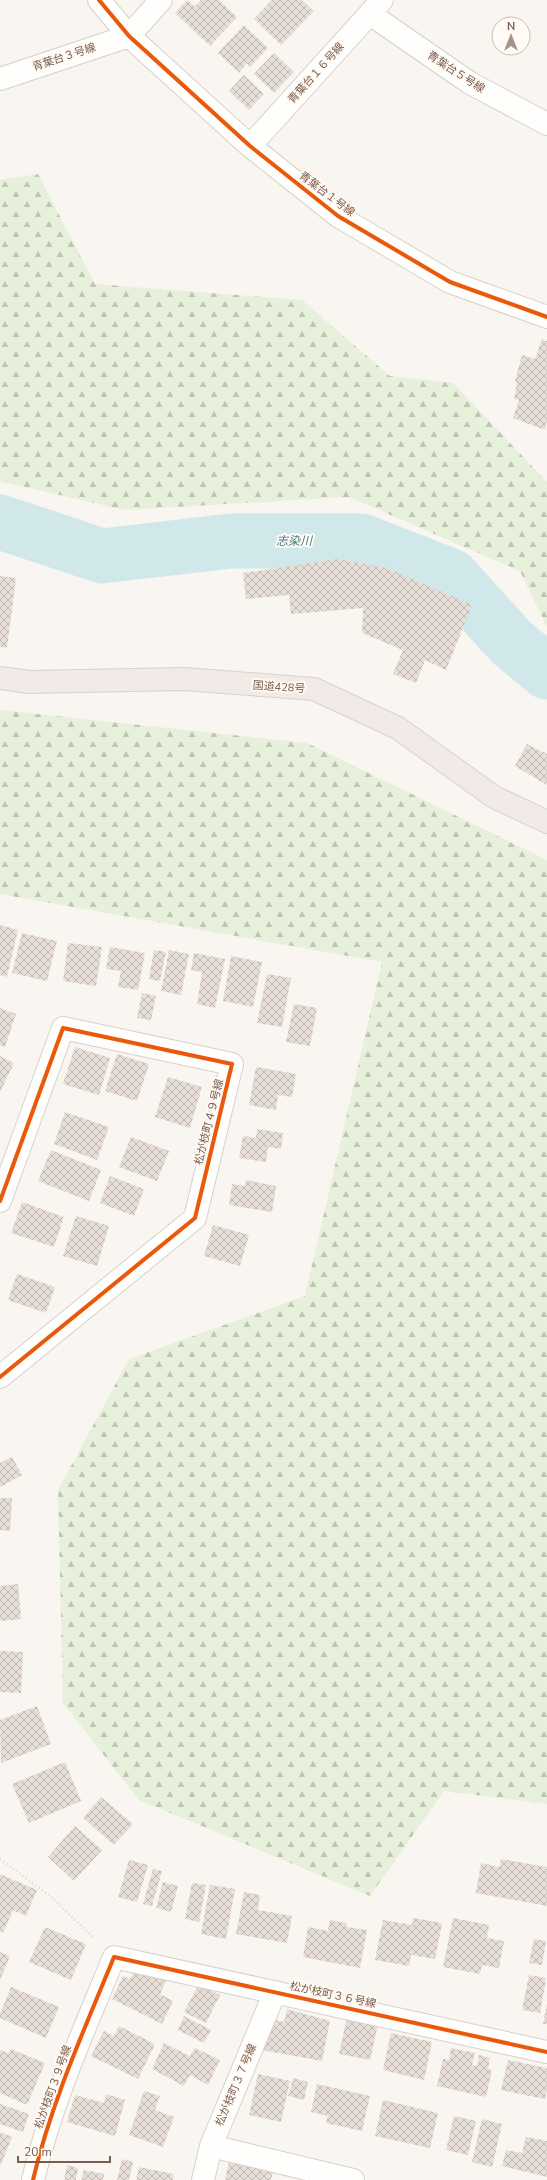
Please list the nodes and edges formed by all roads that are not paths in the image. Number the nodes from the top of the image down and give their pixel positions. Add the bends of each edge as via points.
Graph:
1 (99, 0) edge
2 (161, 0) edge
3 (376, 7) edge
4 (129, 36) junction
5 (0, 79) edge
6 (547, 124) edge
7 (250, 146) junction
8 (547, 317) edge
9 (0, 678) edge
10 (547, 822) edge
11 (0, 1201) edge
12 (0, 1377) edge
13 (114, 1957) joint
14 (276, 1992) junction
15 (547, 2052) edge
16 (211, 2146) junction
17 (33, 2180) edge
18 (203, 2180) edge
19 (353, 2180) edge

1 - 4 street, 青葉台１号線
2 - 4 street
3 - 6 street, 青葉台５号線 via 470,83
3 - 7 street, 青葉台１６号線
4 - 5 street, 青葉台３号線
4 - 7 street, 青葉台１号線
7 - 8 street, 青葉台１号線 via 338,216 450,282
9 - 10 highway, 国道428号 via 29,682 184,679 314,689 398,728 494,797
11 - 12 street, 松が枝町４９号線 via 63,1028 232,1064 195,1218
13 - 14 street, 松が枝町３６号線
13 - 17 street, 松が枝町３９号線 via 77,2048 41,2148
14 - 15 street, 松が枝町３６号線
14 - 16 street, 松が枝町３７号線
16 - 18 street, 松が枝町３７号線
16 - 19 street

